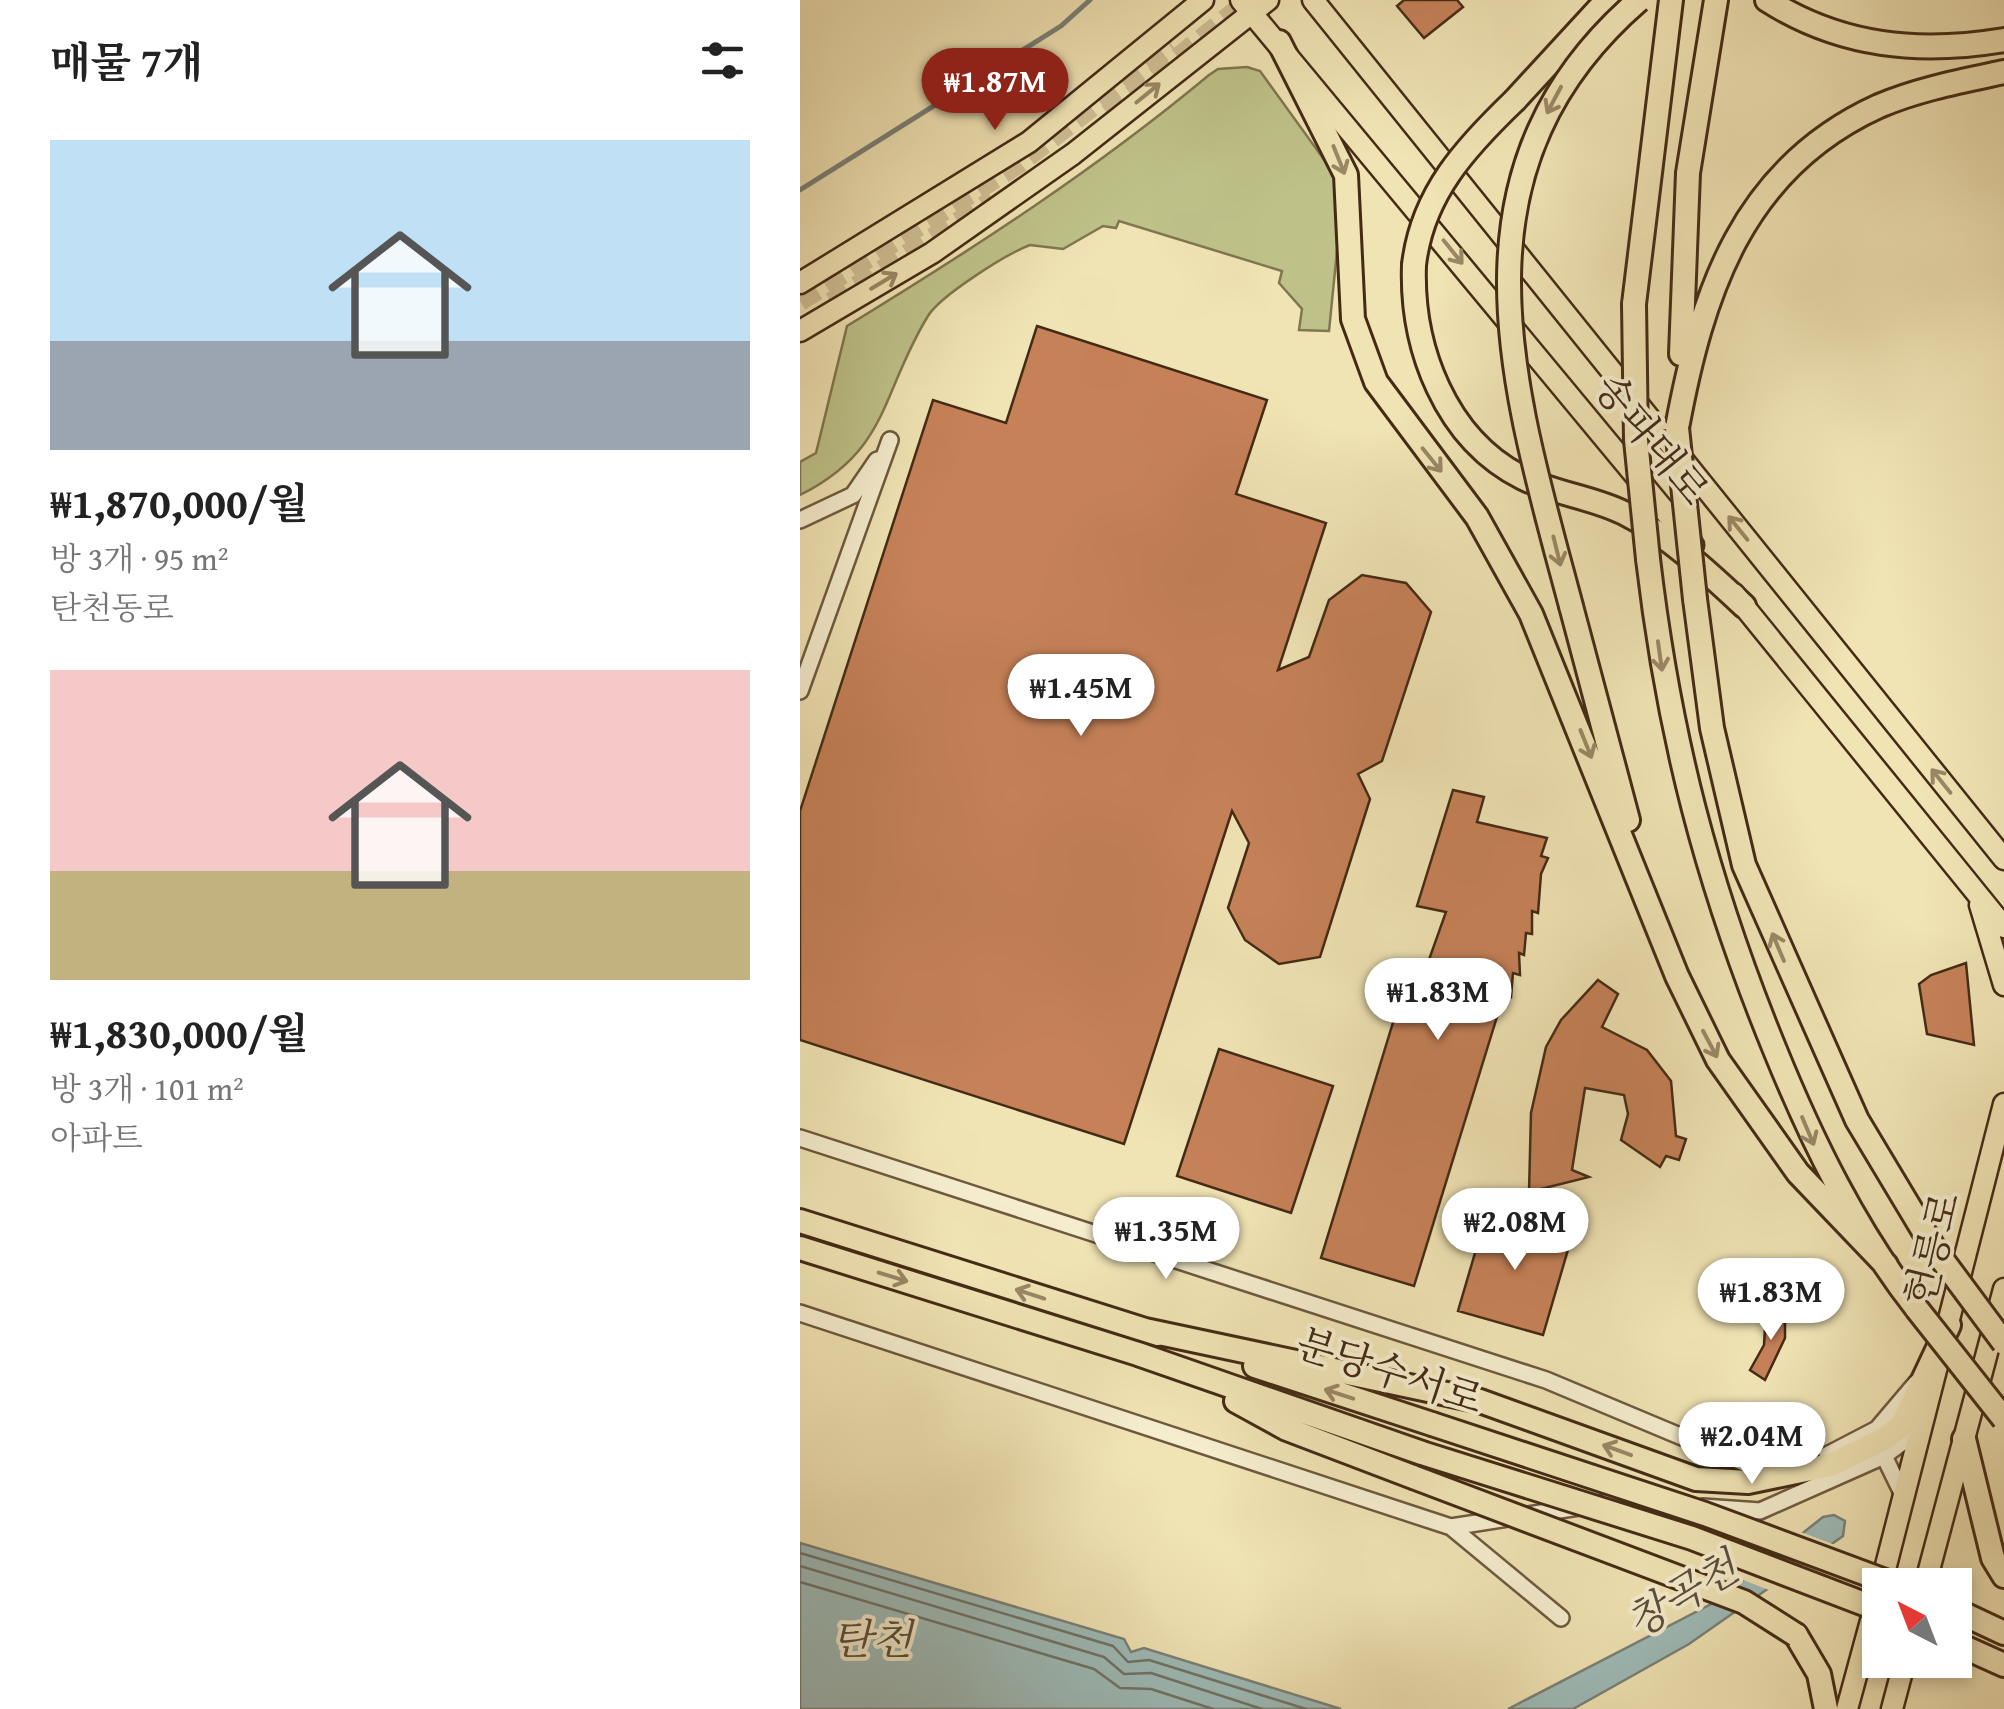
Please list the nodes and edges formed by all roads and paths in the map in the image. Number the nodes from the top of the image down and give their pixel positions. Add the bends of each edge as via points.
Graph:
1 (1203, 0) edge
2 (1313, 0) edge
3 (1607, 0) edge
4 (1640, 0) edge
5 (1672, 0) edge
6 (1716, 0) edge
7 (1767, 0) edge
8 (1254, 4) edge
9 (2004, 40) edge
10 (1279, 42) junction
11 (2004, 72) edge
12 (800, 283) edge
13 (800, 331) edge
14 (1678, 428) junction
15 (800, 520) edge
16 (1744, 606) junction
17 (800, 691) edge
18 (2004, 858) edge
19 (1974, 889) junction
20 (1651, 909) junction
21 (2004, 927) edge
22 (2004, 984) edge
23 (2004, 1104) edge
24 (800, 1138) edge
25 (800, 1221) edge
26 (800, 1248) edge
27 (1886, 1264) junction
28 (2004, 1289) edge
29 (800, 1313) edge
30 (1949, 1326) junction
31 (1146, 1330) junction
32 (2004, 1343) edge
33 (1138, 1354) junction
34 (1929, 1369) junction
35 (2004, 1419) edge
36 (1922, 1428) junction
37 (1964, 1439) junction
38 (1884, 1456) junction
39 (1905, 1497) junction
40 (1451, 1527) junction
41 (1885, 1568) edge
42 (1930, 1568) edge
43 (1862, 1572) edge
44 (2004, 1576) edge
45 (1862, 1603) edge
46 (1561, 1618) dead end
47 (1972, 1618) edge
48 (2004, 1633) edge
49 (1972, 1651) edge
50 (1862, 1652) edge
51 (2004, 1666) edge
52 (1901, 1678) edge
53 (1826, 1709) edge
54 (1846, 1709) edge
55 (1892, 1709) edge

1 - 12 main road via 1029,142
18 -> 2 main road, 송파대로
3 - 16 highway, bridge via 1444,178 1414,265 1415,313 1426,360 1448,406 1473,437 1520,477 1634,519
4 -> 20 highway, bridge via 1584,54 1544,120 1521,178 1506,264 1518,392
5 -> 27 highway, bridge via 1634,304 1636,440 1660,664 1725,928 1813,1144
6 - 14 highway via 1688,172
7 - 9 highway via 1868,43 1924,48
8 - 10 main road, 송파대로
13 -> 8 main road via 932,252 1073,154
10 -> 16 main road, 송파대로
10 -> 20 highway via 1346,175 1351,309 1366,362 1511,574
11 - 14 highway via 1881,105 1798,160 1751,216 1714,278 1692,347
32 -> 14 highway, bridge via 1934,1250 1856,1120 1744,865 1712,728
15 - 17 street via 853,494 890,440
16 - 19 main road, 송파대로
19 - 21 main road, 송파대로
19 - 22 main road
20 -> 27 highway via 1696,1018 1735,1086 1798,1173
23 - 30 main road, 헌릉로
24 - 34 street via 1546,1380 1749,1465 1814,1462 1876,1429
31 -> 25 highway, 분당수서로
26 -> 33 highway, 분당수서로
27 - 35 highway, bridge
28 - 37 main road, 헌릉로
29 - 40 street
30 - 34 highway
30 - 36 main road, 헌릉로
34 -> 31 highway via 1902,1425 1884,1439 1830,1465 1748,1482 1696,1479 1480,1400
43 -> 31 highway, 분당수서로, bridge
33 - 45 highway, 분당수서로, bridge via 1692,1538
33 - 53 highway, bridge via 1288,1429 1744,1602 1796,1636 1819,1674
36 - 38 street
36 - 39 main road, 헌릉로
37 - 42 main road, 헌릉로
37 - 44 highway via 1993,1558
38 - 39 street
38 - 40 street via 1760,1510 1616,1501
39 - 41 main road, 헌릉로
40 - 46 street
47 - 48 highway
49 - 51 highway
50 - 54 main road, 헌릉로
52 - 55 main road

